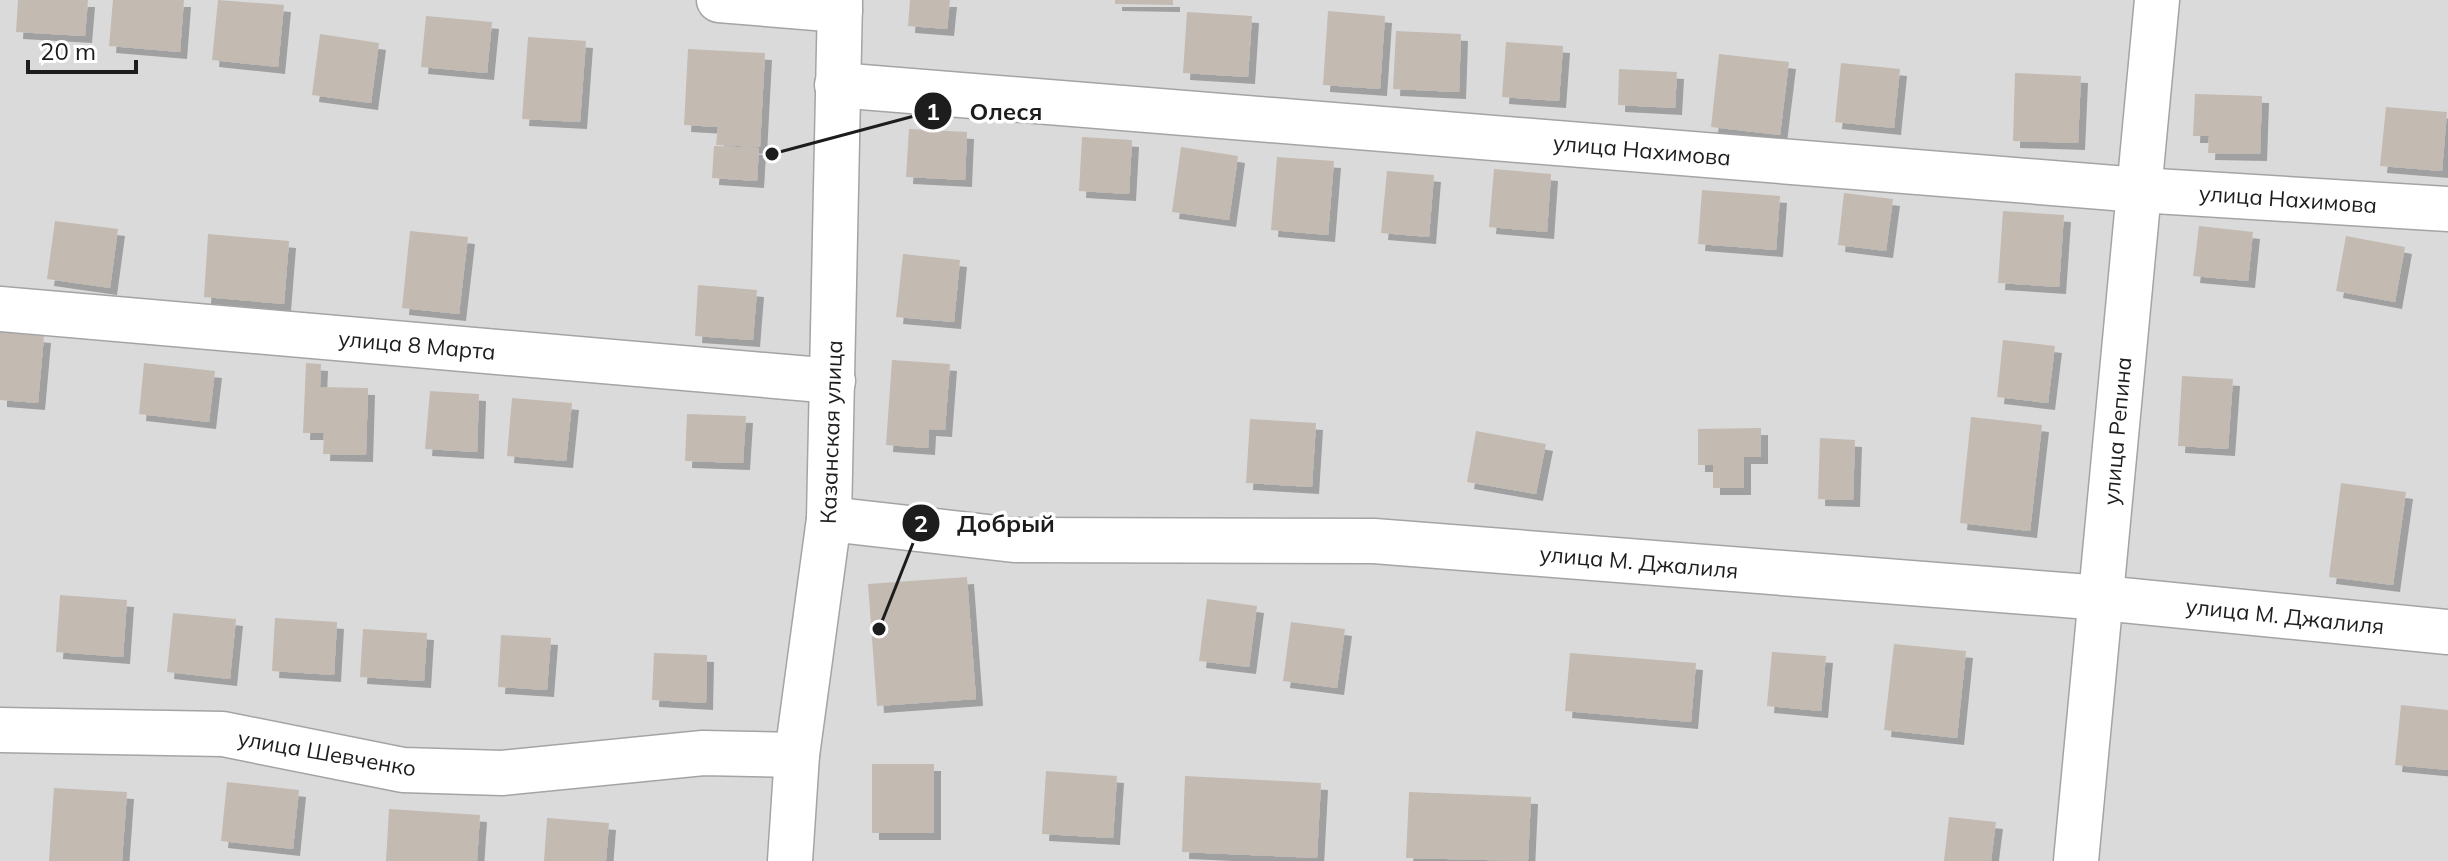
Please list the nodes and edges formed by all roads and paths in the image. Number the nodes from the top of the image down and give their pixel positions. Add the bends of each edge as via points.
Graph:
1 (719, 0) edge
2 (2157, 0) edge
3 (840, 5) edge
4 (837, 85) junction
5 (2139, 190) junction
6 (2448, 209) edge
7 (0, 309) edge
8 (833, 381) junction
9 (829, 519) junction
10 (2102, 598) junction
11 (2448, 632) edge
12 (0, 730) edge
13 (797, 755) junction
14 (790, 861) edge
15 (2076, 861) edge

1 - 3 street
2 - 5 street, улица Репина
3 - 4 street, Казанская улица
4 - 5 street, улица Нахимова
4 - 8 street, Казанская улица
5 - 6 street, улица Нахимова
5 - 10 street, улица Репина
7 - 8 street, улица 8 Марта
8 - 9 street, Казанская улица
9 - 10 street, улица М. Джалиля via 1014,540 1374,541
9 - 13 street, Казанская улица
10 - 11 street, улица М. Джалиля
10 - 15 street, улица Репина
12 - 13 street, улица Шевченко via 223,734 403,770 488,773 703,753
13 - 14 street, Казанская улица

